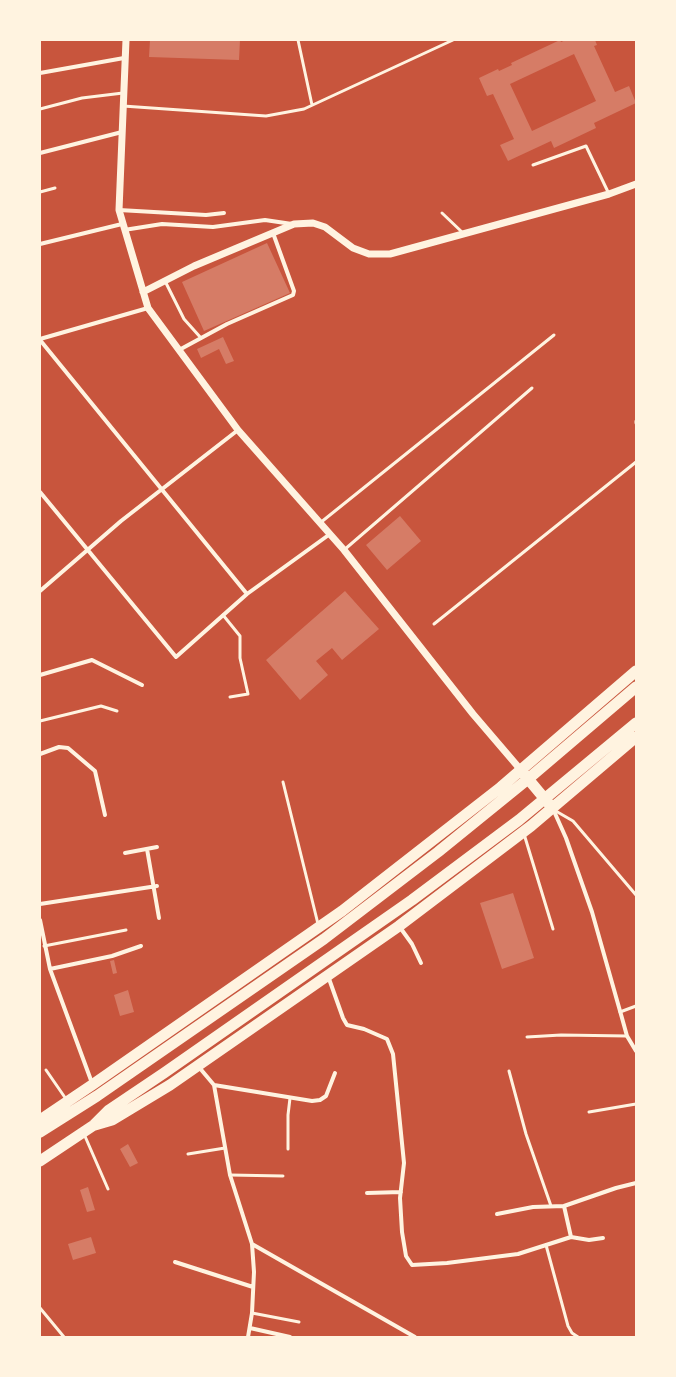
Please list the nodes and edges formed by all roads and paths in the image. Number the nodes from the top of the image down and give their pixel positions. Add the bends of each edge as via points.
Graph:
1 (126, 40) edge
2 (298, 40) edge
3 (453, 40) edge
4 (124, 58) junction
5 (40, 74) edge
6 (123, 93) junction
7 (122, 106) junction
8 (312, 106) junction
9 (40, 109) edge
10 (122, 132) junction
11 (40, 152) edge
12 (533, 164) dead end
13 (636, 184) edge
14 (55, 188) dead end
15 (40, 192) edge
16 (609, 194) junction
17 (119, 210) junction
18 (224, 213) dead end
19 (442, 213) dead end
20 (294, 224) junction
21 (123, 227) junction
22 (273, 233) junction
23 (463, 233) junction
24 (40, 244) edge
25 (165, 281) junction
26 (143, 292) junction
27 (148, 308) junction
28 (554, 335) dead end
29 (201, 338) junction
30 (40, 340) edge
31 (179, 350) junction
32 (532, 388) dead end
33 (238, 430) junction
34 (636, 462) edge
35 (161, 488) junction
36 (40, 492) edge
37 (320, 523) junction
38 (330, 534) junction
39 (344, 550) junction
40 (88, 551) junction
41 (40, 591) edge
42 (247, 594) junction
43 (223, 615) junction
44 (434, 624) dead end
45 (636, 671) edge
46 (40, 675) edge
47 (142, 685) dead end
48 (636, 687) edge
49 (230, 697) dead end
50 (117, 711) dead end
51 (40, 721) edge
52 (636, 723) edge
53 (636, 737) edge
54 (40, 754) edge
55 (520, 769) junction
56 (528, 779) junction
57 (283, 782) dead end
58 (545, 799) junction
59 (553, 809) junction
60 (105, 815) dead end
61 (523, 832) junction
62 (157, 847) dead end
63 (147, 849) junction
64 (125, 853) dead end
65 (155, 886) junction
66 (636, 895) edge
67 (40, 904) edge
68 (159, 918) dead end
69 (40, 920) edge
70 (399, 926) junction
71 (319, 928) junction
72 (553, 929) dead end
73 (126, 930) dead end
74 (44, 946) junction
75 (142, 946) dead end
76 (422, 963) dead end
77 (50, 969) junction
78 (328, 976) junction
79 (636, 1006) edge
80 (620, 1012) junction
81 (628, 1036) junction
82 (527, 1038) dead end
83 (636, 1052) edge
84 (198, 1065) junction
85 (46, 1070) dead end
86 (509, 1071) dead end
87 (336, 1073) dead end
88 (92, 1085) junction
89 (214, 1085) junction
90 (97, 1096) junction
91 (290, 1098) junction
92 (67, 1101) junction
93 (636, 1104) edge
94 (71, 1112) junction
95 (589, 1112) dead end
96 (40, 1120) edge
97 (94, 1125) junction
98 (40, 1132) edge
99 (83, 1132) junction
100 (225, 1148) junction
101 (288, 1149) dead end
102 (188, 1154) dead end
103 (40, 1161) edge
104 (230, 1175) junction
105 (282, 1176) dead end
106 (636, 1183) edge
107 (108, 1189) dead end
108 (401, 1192) junction
109 (367, 1193) dead end
110 (551, 1206) junction
111 (564, 1206) junction
112 (497, 1214) dead end
113 (571, 1237) junction
114 (603, 1238) dead end
115 (252, 1244) junction
116 (546, 1245) junction
117 (175, 1262) dead end
118 (253, 1287) junction
119 (40, 1308) edge
120 (252, 1313) junction
121 (299, 1322) dead end
122 (250, 1328) junction
123 (64, 1337) edge
124 (248, 1337) edge
125 (290, 1337) edge
126 (415, 1337) edge
127 (578, 1337) edge

1 - 4 street
2 - 8 lane
3 - 8 lane
4 - 5 street
4 - 6 street
6 - 7 street
6 - 9 lane via 82,98
7 - 8 lane via 266,116
7 - 10 street
10 - 11 street
10 - 17 street
12 - 16 lane via 586,146
13 - 16 street
14 - 15 lane
16 - 23 street
17 - 18 street via 206,215
17 - 21 street
19 - 23 lane
20 - 21 street via 265,220 213,227 162,224
20 - 22 street
20 - 23 street via 313,223 325,227 353,248 369,254 390,254
21 - 24 street
21 - 26 street
22 - 25 street
22 - 29 street via 294,291 293,295
25 - 26 street
25 - 29 lane via 184,319
26 - 27 street
27 - 30 street
27 - 31 street
28 - 37 lane
29 - 31 street
30 - 35 street
31 - 33 street
32 - 39 lane
33 - 35 street
33 - 37 street
34 - 44 lane
35 - 40 street
35 - 42 street
36 - 40 street
37 - 38 street
38 - 39 street
38 - 42 street
39 - 55 street via 472,714
40 - 41 street
40 - 43 street via 176,657
42 - 43 street
43 - 49 lane via 240,636 240,658 248,694
45 - 55 highway
46 - 47 street via 92,660
48 - 56 highway
50 - 51 lane via 101,706
52 - 58 highway
53 - 59 highway
54 - 60 street via 59,747 68,748 94,771
55 - 56 highway
55 - 71 highway
56 - 58 highway
56 - 90 highway via 324,939
57 - 71 lane
58 - 59 highway
58 - 97 highway via 375,926 109,1110
59 - 61 highway
59 - 66 lane via 573,821
59 - 80 street via 592,912
61 - 70 highway
61 - 72 lane
62 - 63 street
63 - 64 street
63 - 65 street
65 - 67 street
65 - 68 street
69 - 74 street
70 - 76 street
70 - 78 highway
71 - 88 highway
73 - 74 lane
74 - 77 street
75 - 77 street via 112,956
77 - 88 street
78 - 84 highway
78 - 108 street via 347,1025 387,1039 393,1054 404,1163
79 - 80 lane
80 - 81 street
81 - 82 lane via 561,1035
81 - 83 street
84 - 89 street
84 - 97 highway via 112,1120
85 - 92 lane
86 - 110 lane via 526,1134
87 - 91 street via 331,1089 320,1100
88 - 90 street
88 - 92 highway
89 - 91 street
89 - 100 street
90 - 94 highway
91 - 101 lane
92 - 94 lane
92 - 96 highway
93 - 95 lane
94 - 98 highway
97 - 99 highway
99 - 103 highway
99 - 107 lane
100 - 102 lane
100 - 104 street
104 - 105 lane
104 - 115 street
106 - 111 street
108 - 109 street
108 - 116 street via 402,1232 406,1256 412,1265 518,1254
110 - 111 street
110 - 112 street
111 - 113 street
113 - 114 street via 589,1240
113 - 116 street
115 - 118 street
115 - 126 street
116 - 127 lane via 568,1326
117 - 118 street
118 - 120 street
119 - 123 lane
120 - 121 lane
120 - 122 street
122 - 124 street
122 - 125 street

